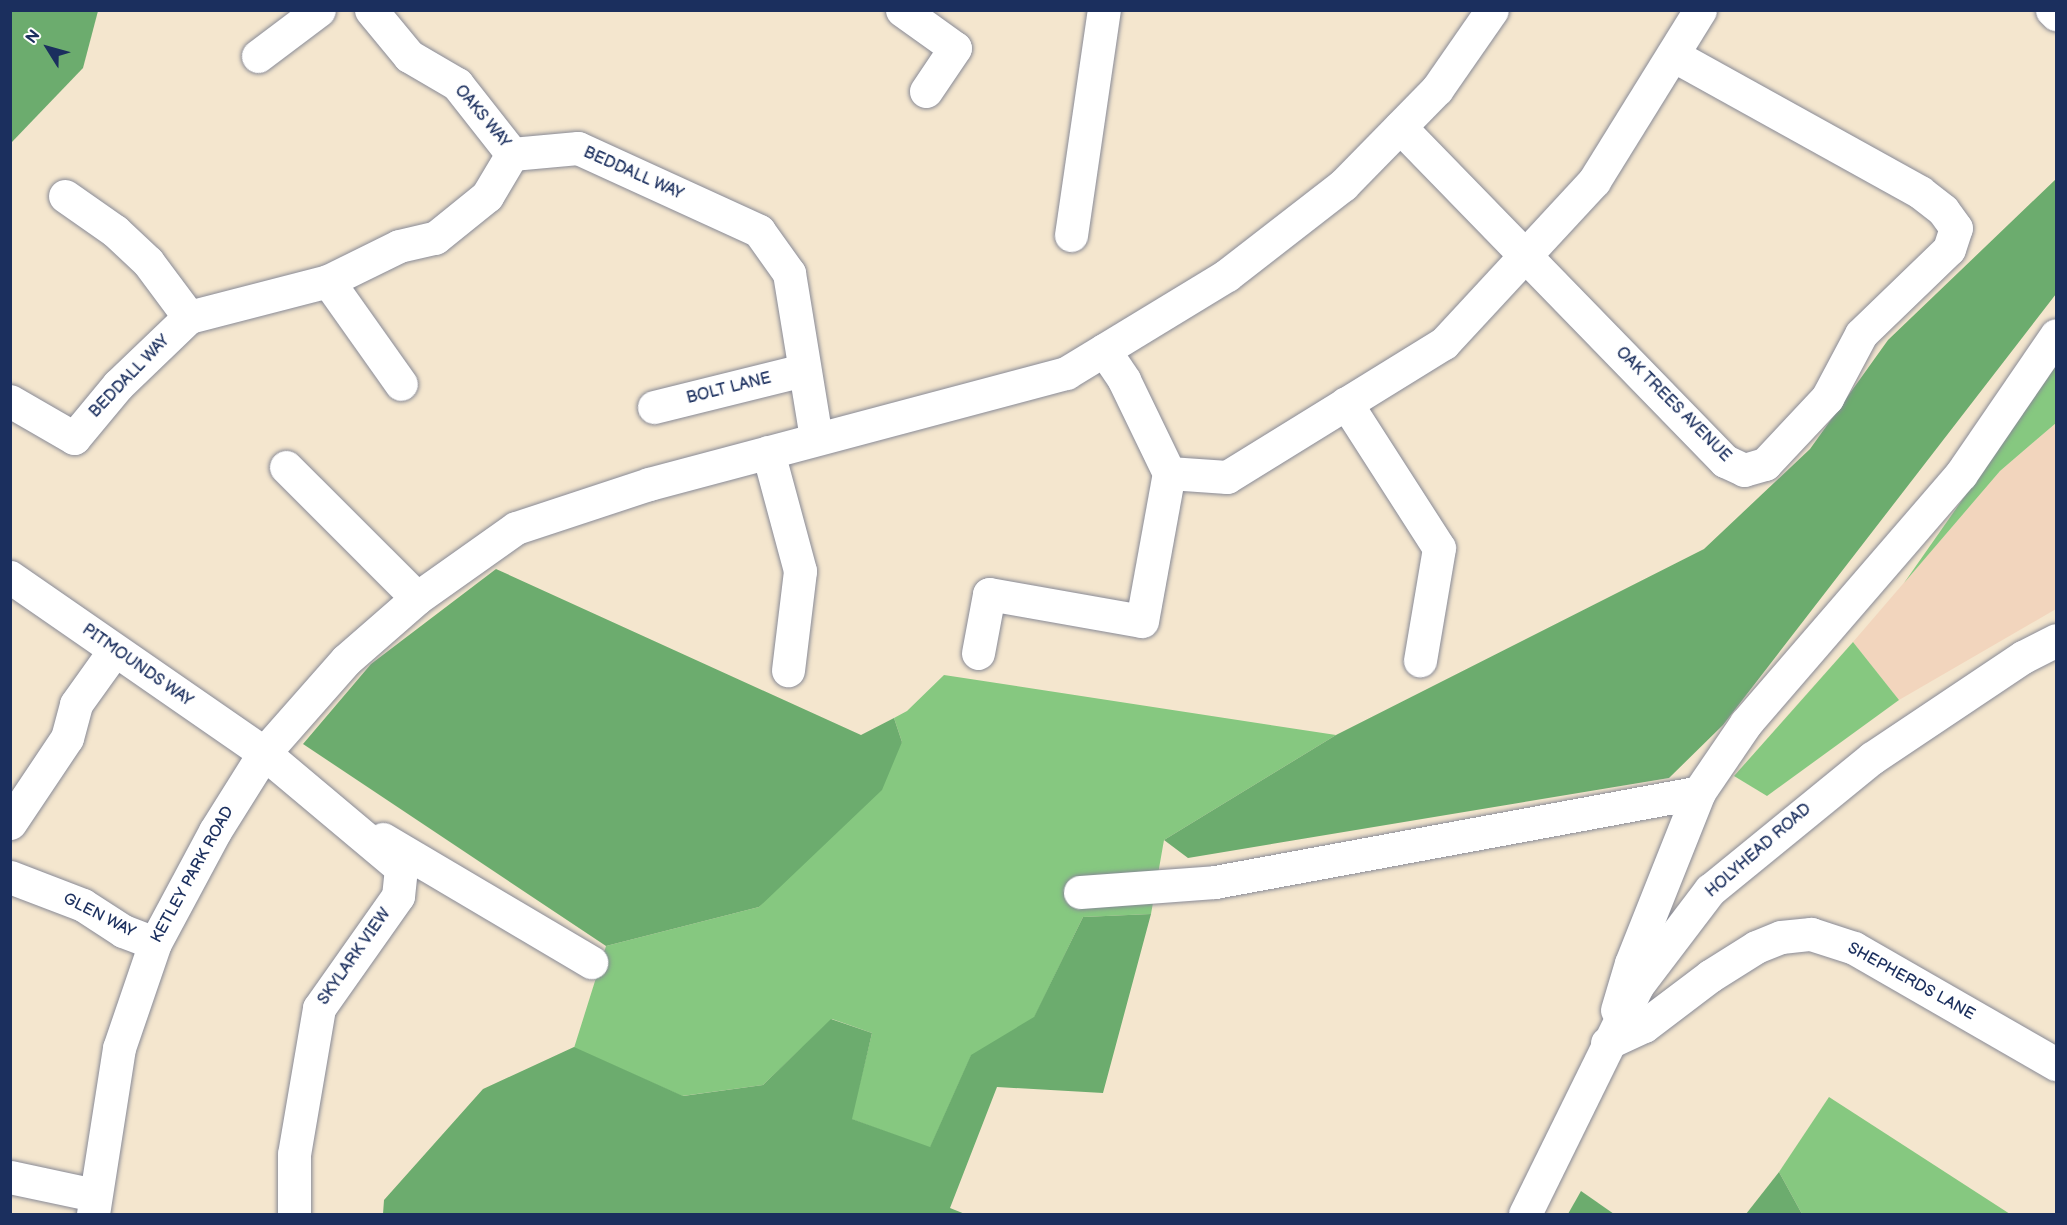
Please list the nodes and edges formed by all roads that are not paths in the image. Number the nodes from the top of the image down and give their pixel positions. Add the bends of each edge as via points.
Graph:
1 (319, 10) edge
2 (371, 10) edge
3 (902, 10) edge
4 (1104, 10) edge
5 (1492, 10) edge
6 (1700, 10) edge
7 (2052, 10) edge
8 (2056, 14) edge
9 (1673, 55) junction
10 (258, 56) dead end
11 (926, 91) dead end
12 (1400, 127) junction
13 (512, 154) junction
14 (65, 196) dead end
15 (1071, 235) dead end
16 (1527, 258) junction
17 (328, 281) junction
18 (189, 317) junction
19 (2056, 336) edge
20 (1104, 350) junction
21 (804, 370) junction
22 (401, 384) dead end
23 (10, 400) edge
24 (1346, 403) junction
25 (654, 408) dead end
26 (816, 438) junction
27 (768, 452) junction
28 (286, 468) dead end
29 (1169, 473) junction
30 (10, 578) edge
31 (417, 598) junction
32 (2056, 640) edge
33 (114, 651) junction
34 (978, 653) dead end
35 (1420, 660) dead end
36 (788, 670) dead end
37 (264, 753) junction
38 (1699, 792) junction
39 (10, 823) edge
40 (349, 824) junction
41 (10, 877) edge
42 (1080, 892) dead end
43 (155, 943) junction
44 (591, 962) dead end
45 (1607, 1043) junction
46 (2056, 1064) edge
47 (10, 1177) edge
48 (94, 1204) edge
49 (294, 1215) edge
50 (1525, 1215) edge

1 - 10 street
2 - 13 street, OAKS WAY via 409,56 457,84
3 - 11 street via 955,48
4 - 15 street
5 - 12 street, KETLEY PARK ROAD via 1437,88
6 - 9 street
7 - 8 street
9 - 16 street via 1594,182
9 - 16 street, OAK TREES AVENUE via 1920,192 1943,210 1956,228 1949,249 1861,334 1827,398 1765,464 1744,470 1725,461
12 - 16 street, OAK TREES AVENUE
12 - 20 street, KETLEY PARK ROAD via 1343,185 1227,275
13 - 17 street, BEDDALL WAY via 487,196 435,238 399,246
13 - 21 street, BEDDALL WAY via 578,148 759,231 789,273
14 - 18 street via 115,231 148,262
16 - 24 street via 1444,343
17 - 18 street, BEDDALL WAY
17 - 22 street
18 - 23 street, BEDDALL WAY via 118,385 74,438
19 - 38 street via 1961,474 1746,723
20 - 26 street, KETLEY PARK ROAD via 1066,373
20 - 29 street via 1124,380
21 - 25 street, BOLT LANE
21 - 26 street, BEDDALL WAY
24 - 29 street via 1227,477
24 - 35 street via 1439,548
26 - 27 street, KETLEY PARK ROAD
27 - 31 street, KETLEY PARK ROAD via 649,484 516,528
27 - 36 street via 800,571
28 - 31 street
29 - 34 street via 1142,621 989,594
30 - 33 street, PITMOUNDS WAY
31 - 37 street, KETLEY PARK ROAD via 346,660
32 - 45 street, HOLYHEAD ROAD via 2023,657 1872,758 1710,890 1636,986
33 - 37 street, PITMOUNDS WAY
33 - 39 street via 76,704 67,738
37 - 40 street, SKYLARK VIEW
37 - 43 street, KETLEY PARK ROAD via 215,831
38 - 42 street via 1215,882
38 - 45 street via 1631,963
40 - 44 street via 397,846
40 - 49 street, SKYLARK VIEW via 401,868 398,896 318,1008 294,1154
41 - 43 street, GLEN WAY via 83,905 123,931
43 - 48 street, KETLEY PARK ROAD via 119,1048
45 - 46 street, SHEPHERDS LANE via 1644,1026 1756,947 1781,937 1811,934 1854,948
45 - 50 street, HOLYHEAD ROAD
47 - 48 street

